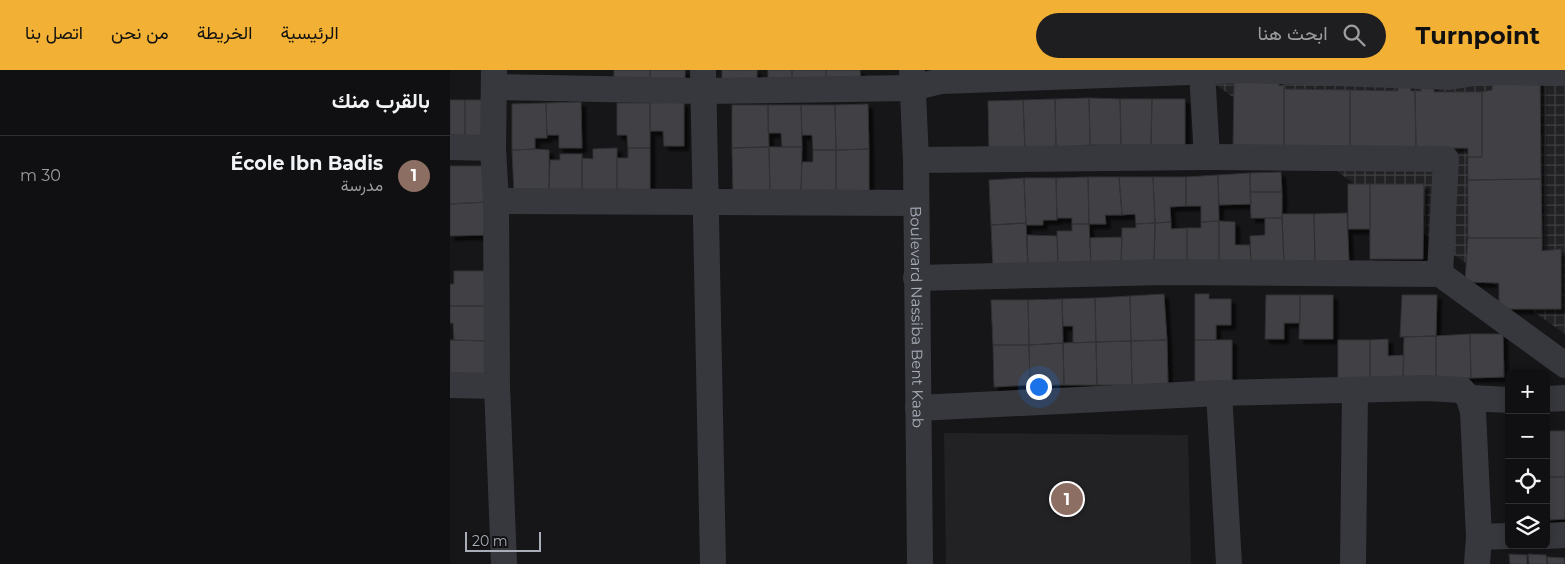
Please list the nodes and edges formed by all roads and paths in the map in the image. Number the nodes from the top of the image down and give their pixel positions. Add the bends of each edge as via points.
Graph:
1 (1202, 72) junction
2 (1562, 73) dead end
3 (494, 78) edge
4 (912, 79) edge
5 (704, 81) edge
6 (450, 147) edge
7 (492, 148) junction
8 (1207, 157) junction
9 (916, 160) junction
10 (496, 201) junction
11 (916, 203) junction
12 (704, 204) junction
13 (1440, 274) junction
14 (916, 278) junction
15 (1565, 365) edge
16 (450, 385) edge
17 (497, 386) junction
18 (1355, 390) junction
19 (1219, 393) junction
20 (1468, 398) junction
21 (1565, 398) edge
22 (1550, 399) edge
23 (1505, 400) edge
24 (918, 408) junction
25 (1505, 536) edge
26 (1550, 536) edge
27 (1565, 536) edge
28 (1479, 537) junction
29 (504, 564) edge
30 (714, 564) edge
31 (920, 564) edge
32 (1229, 564) edge
33 (1353, 564) edge
34 (1477, 564) edge

1 - 2 street via 1245,70 1449,77 1480,72
1 - 4 street via 941,81
1 - 8 street
3 - 5 street
3 - 7 street
4 - 5 street
4 - 9 street, Boulevard Nassiba Bent Kaab
5 - 12 street
6 - 7 street
7 - 10 street
8 - 9 street
8 - 13 street via 1446,160
9 - 11 street, Boulevard Nassiba Bent Kaab
10 - 12 street
10 - 17 street
11 - 12 street
11 - 14 street, Boulevard Nassiba Bent Kaab
12 - 30 street
13 - 14 street via 1166,272
13 - 15 street
14 - 24 street, Boulevard Nassiba Bent Kaab
16 - 17 street
17 - 29 street
18 - 19 street
18 - 20 street via 1447,388 1462,390
18 - 33 street
19 - 24 street
19 - 32 street
20 - 23 street
20 - 28 street via 1473,412
21 - 22 street
24 - 31 street, Boulevard Nassiba Bent Kaab
25 - 28 street
26 - 27 street
28 - 34 street

